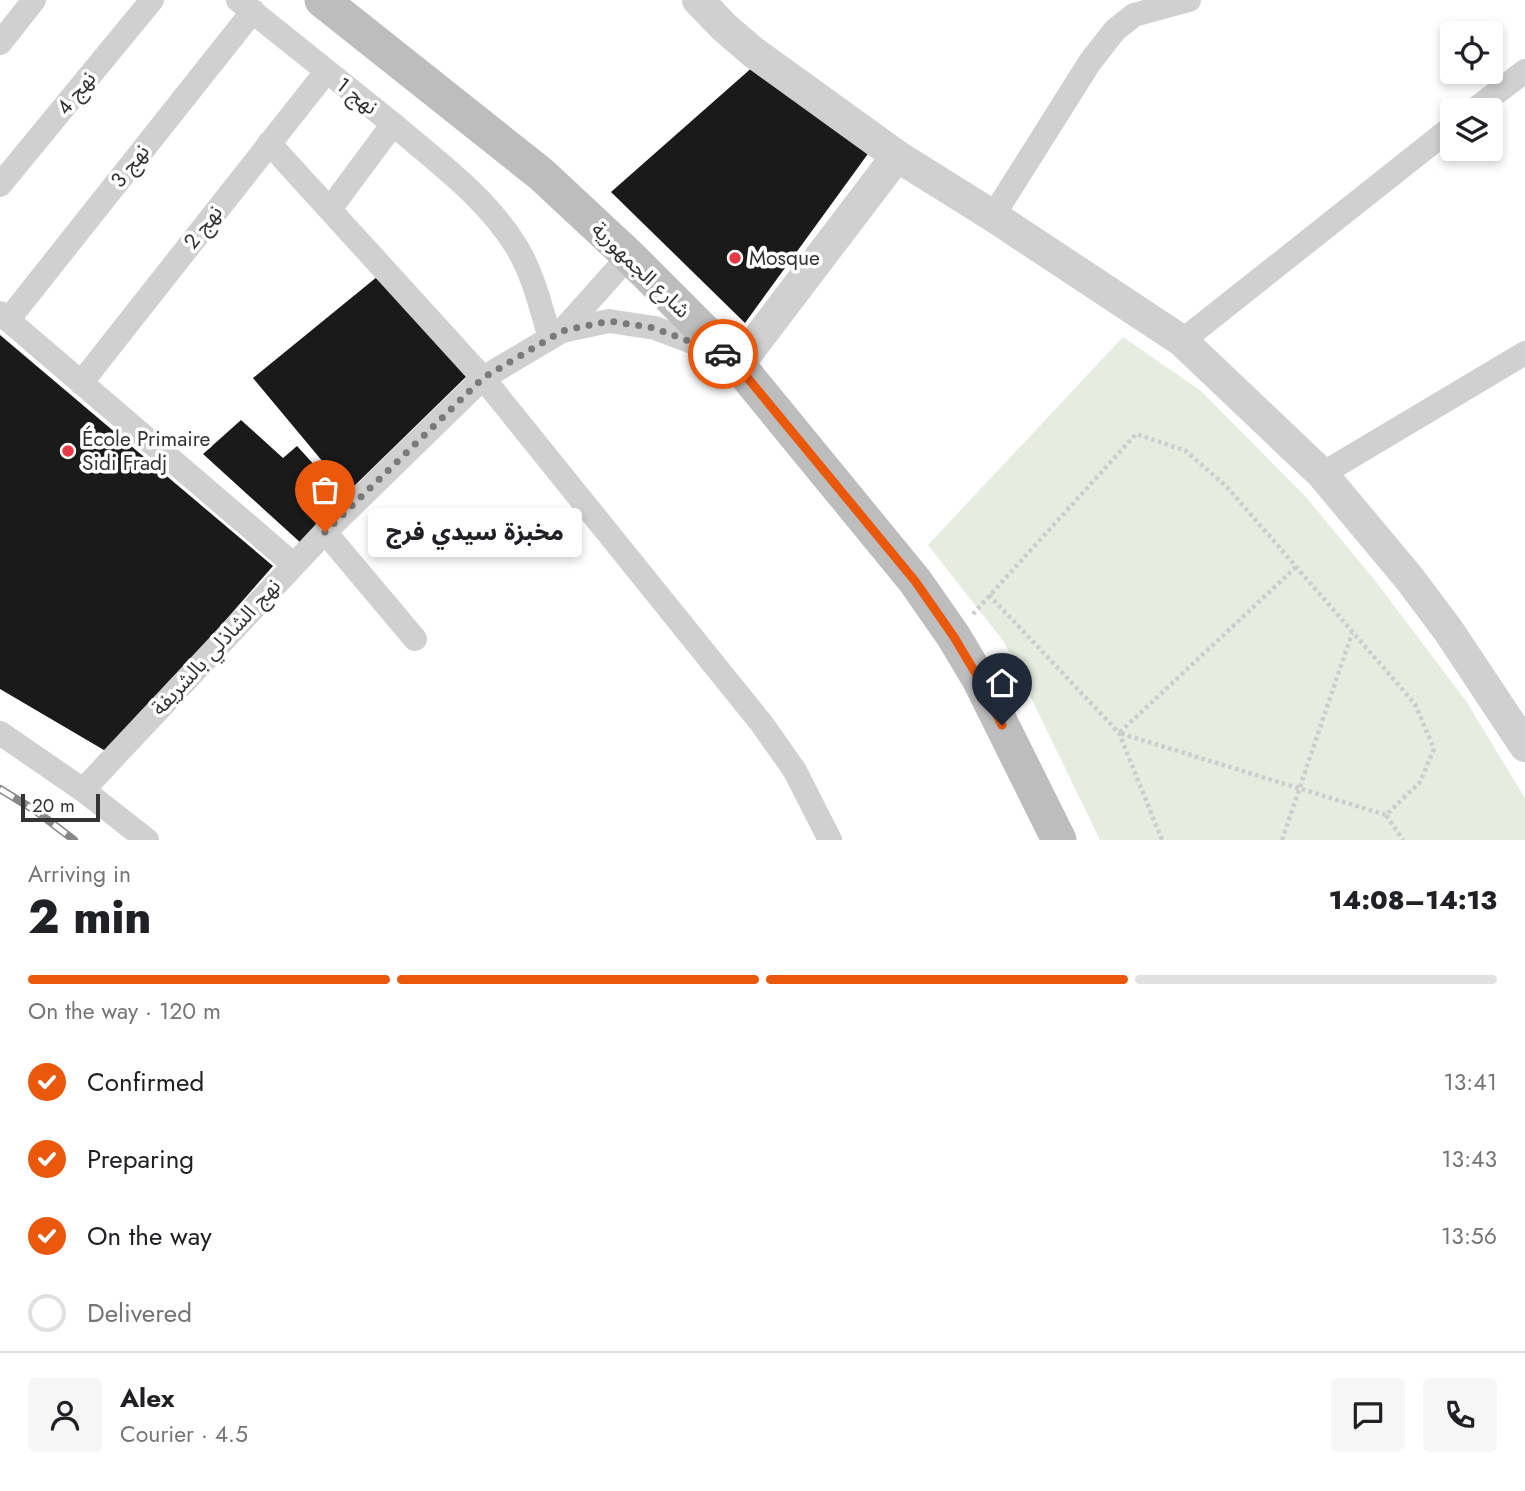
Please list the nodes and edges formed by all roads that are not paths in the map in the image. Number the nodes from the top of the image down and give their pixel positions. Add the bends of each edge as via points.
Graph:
1 (34, 0) edge
2 (152, 0) edge
3 (322, 0) edge
4 (1189, 0) edge
5 (702, 3) edge
6 (245, 6) edge
7 (0, 43) edge
8 (1525, 71) edge
9 (326, 72) junction
10 (1490, 98) edge
11 (393, 124) junction
12 (1440, 137) edge
13 (269, 144) junction
14 (897, 156) junction
15 (0, 185) edge
16 (330, 209) junction
17 (993, 216) junction
18 (629, 256) junction
19 (4, 316) edge
20 (556, 335) junction
21 (1182, 341) junction
22 (1525, 353) edge
23 (733, 361) junction
24 (483, 378) junction
25 (81, 383) junction
26 (1322, 474) junction
27 (325, 532) junction
28 (293, 564) junction
29 (415, 639) dead end
30 (0, 733) edge
31 (1525, 746) edge
32 (83, 790) junction
33 (147, 840) edge
34 (830, 840) edge
35 (1059, 840) edge

1 - 7 street
2 - 15 street, نهج 4
3 - 18 main road, شارع الجمهورية via 541,174
4 - 17 street via 1134,15 1115,30
5 - 14 street via 753,52
6 - 9 street, نهج 1
6 - 19 street, نهج 3
8 - 10 street
9 - 11 street, نهج 1
9 - 13 street, نهج 2
11 - 16 street, نهج 1
11 - 20 street via 487,205 517,248
12 - 21 street
13 - 16 street
13 - 25 street, نهج 2
14 - 17 street
14 - 23 street
16 - 24 street
17 - 21 street
18 - 20 street, نهج الشاذلي بالشريفة
18 - 23 main road, شارع الجمهورية
19 - 25 street
20 - 23 street via 609,321 654,328
20 - 24 street, نهج الشاذلي بالشريفة
21 - 26 street
22 - 26 street
23 - 35 main road, شارع الجمهورية via 915,581 954,637
24 - 27 street, نهج الشاذلي بالشريفة
24 - 34 street via 762,724 795,771
25 - 28 street
26 - 31 street via 1448,630
27 - 28 street, نهج الشاذلي بالشريفة
27 - 29 street
28 - 32 street, نهج الشاذلي بالشريفة
30 - 32 street
32 - 33 street

